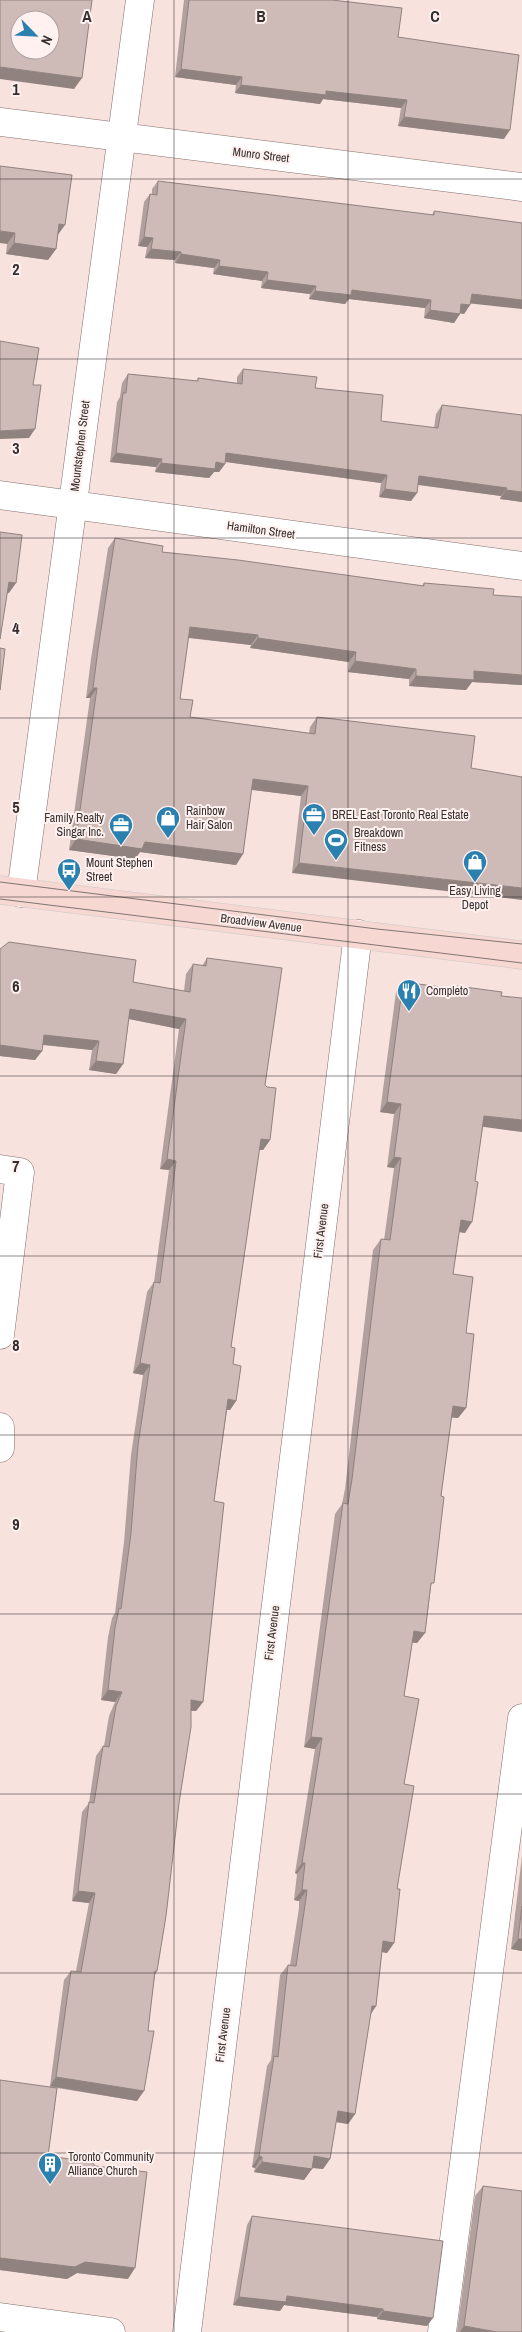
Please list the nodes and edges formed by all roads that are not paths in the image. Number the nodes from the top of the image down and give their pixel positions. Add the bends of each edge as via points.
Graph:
1 (140, 0) edge
2 (0, 122) edge
3 (120, 137) junction
4 (522, 187) edge
5 (0, 495) edge
6 (73, 504) junction
7 (522, 566) edge
8 (11, 891) edge
9 (358, 934) junction
10 (522, 955) edge
11 (0, 1169) edge
12 (0, 1334) edge
13 (0, 1427) edge
14 (0, 1448) edge
15 (522, 1718) edge
16 (0, 2317) edge
17 (111, 2332) edge
18 (186, 2332) edge
19 (442, 2332) edge

1 - 3 street, Mountstephen Street
2 - 3 street, Munro Street
3 - 4 street, Munro Street
3 - 6 street, Mountstephen Street
5 - 6 street, Hamilton Street
6 - 7 street, Hamilton Street
6 - 8 street, Mountstephen Street
8 - 9 main road, Broadview Avenue
9 - 10 main road, Broadview Avenue
9 - 18 street, First Avenue
11 - 12 street via 20,1172
13 - 14 street
15 - 19 street
16 - 17 street

